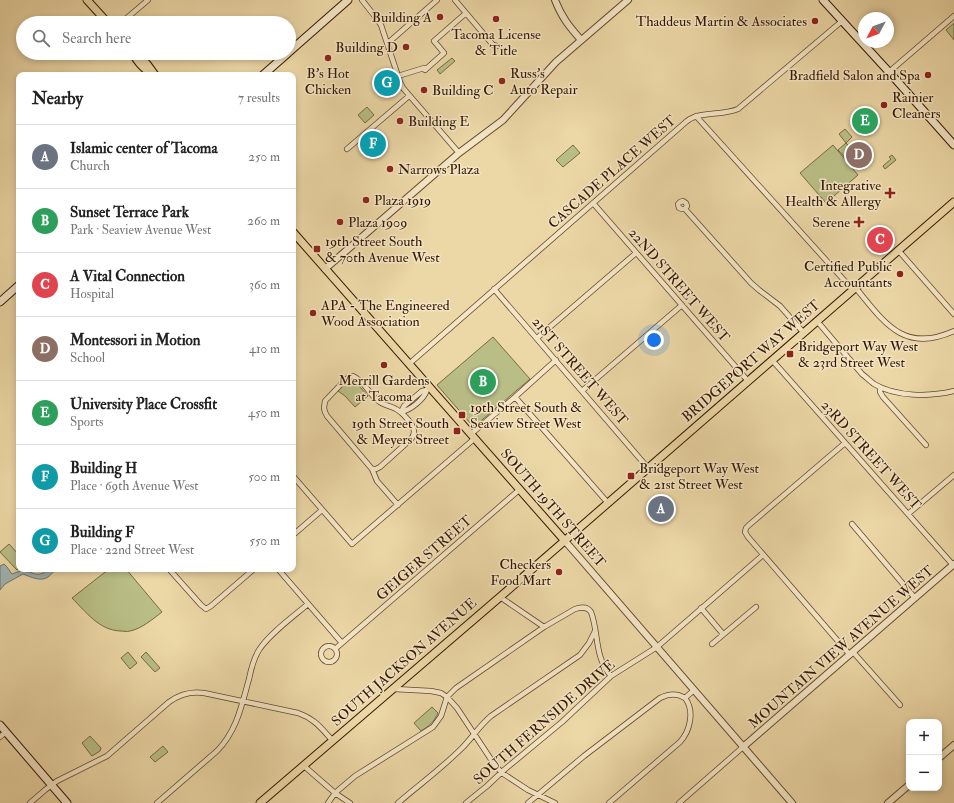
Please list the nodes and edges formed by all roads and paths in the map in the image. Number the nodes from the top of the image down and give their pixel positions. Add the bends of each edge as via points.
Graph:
1 (87, 0) edge
2 (148, 0) edge
3 (348, 0) edge
4 (362, 0) edge
5 (438, 0) edge
6 (455, 0) edge
7 (555, 0) edge
8 (628, 0) edge
9 (823, 0) edge
10 (466, 13) junction
11 (102, 16) edge
12 (129, 16) edge
13 (954, 16) edge
14 (842, 21) junction
15 (581, 40) junction
16 (388, 43) junction
17 (296, 45) edge
18 (496, 46) dead end
19 (136, 60) edge
20 (279, 60) edge
21 (149, 72) edge
22 (266, 72) edge
23 (889, 72) junction
24 (398, 76) junction
25 (409, 96) junction
26 (696, 116) junction
27 (954, 145) edge
28 (348, 149) dead end
29 (459, 153) junction
30 (954, 202) edge
31 (593, 203) junction
32 (685, 209) dead end
33 (296, 235) edge
34 (898, 250) junction
35 (636, 253) junction
36 (325, 269) junction
37 (16, 288) edge
38 (854, 288) junction
39 (494, 289) junction
40 (0, 302) edge
41 (682, 305) junction
42 (954, 314) edge
43 (817, 321) junction
44 (954, 331) edge
45 (803, 332) junction
46 (537, 338) junction
47 (556, 360) junction
48 (772, 360) junction
49 (409, 364) junction
50 (748, 381) junction
51 (880, 387) junction
52 (428, 389) junction
53 (582, 391) junction
54 (954, 391) edge
55 (515, 397) junction
56 (401, 412) junction
57 (473, 436) junction
58 (845, 443) junction
59 (926, 446) dead end
60 (648, 468) junction
61 (372, 469) junction
62 (954, 475) edge
63 (296, 480) edge
64 (520, 490) junction
65 (608, 502) junction
66 (398, 505) junction
67 (322, 510) junction
68 (908, 514) junction
69 (852, 524) dead end
70 (296, 532) edge
71 (564, 540) junction
72 (763, 555) junction
73 (954, 565) edge
74 (172, 572) edge
75 (250, 572) edge
76 (281, 572) edge
77 (500, 597) junction
78 (916, 598) junction
79 (308, 604) junction
80 (756, 606) dead end
81 (701, 608) junction
82 (544, 627) junction
83 (595, 630) junction
84 (723, 634) junction
85 (342, 643) junction
86 (712, 644) dead end
87 (657, 647) junction
88 (335, 649) dead end
89 (852, 653) junction
90 (611, 676) junction
91 (394, 689) junction
92 (694, 690) junction
93 (448, 697) junction
94 (685, 698) junction
95 (242, 701) junction
96 (900, 705) dead end
97 (0, 725) edge
98 (3, 734) edge
99 (475, 734) junction
100 (333, 741) junction
101 (954, 745) edge
102 (743, 747) junction
103 (942, 755) edge
104 (304, 766) junction
105 (501, 772) junction
106 (52, 785) junction
107 (906, 788) edge
108 (335, 793) junction
109 (537, 794) junction
110 (30, 803) edge
111 (67, 803) edge
112 (157, 803) edge
113 (260, 803) edge
114 (328, 803) edge
115 (350, 803) edge
116 (398, 803) edge
117 (466, 803) edge
118 (528, 803) edge
119 (555, 803) edge
120 (609, 803) edge
121 (679, 803) edge
122 (792, 803) edge
123 (888, 803) edge

1 - 11 main road
2 - 12 street
3 - 17 main road
4 - 16 street via 383,28
5 - 16 street
6 - 10 street
7 - 15 street via 560,12
8 - 15 street
9 - 14 main road
10 - 18 street
10 - 24 street via 434,41 444,53 425,70 424,68
13 - 23 street
14 - 23 main road
14 - 26 street, CASCADE PLACE WEST via 738,109
15 - 29 street via 556,62 503,120
16 - 24 street
19 - 21 main road
20 - 22 main road
23 - 27 main road
24 - 25 street
25 - 28 street
25 - 29 street
26 - 31 street, CASCADE PLACE WEST via 682,125
26 - 38 street
29 - 36 street
30 - 34 main road, BRIDGEPORT WAY WEST
31 - 35 street, 22ND STREET WEST
31 - 39 street, CASCADE PLACE WEST
32 - 45 street via 751,283 780,306
33 - 36 main road, SOUTH 19TH STREET
34 - 38 main road, BRIDGEPORT WAY WEST
34 - 42 street
35 - 41 street, 22ND STREET WEST
35 - 46 street
36 - 49 main road, SOUTH 19TH STREET
37 - 40 main road
38 - 43 main road, BRIDGEPORT WAY WEST
38 - 44 street via 891,328 903,334 927,339
39 - 46 street, 21ST STREET WEST
39 - 49 street, CASCADE PLACE WEST
41 - 50 street, 22ND STREET WEST
41 - 53 street
43 - 45 main road, BRIDGEPORT WAY WEST
43 - 51 street via 862,374
45 - 48 main road, BRIDGEPORT WAY WEST
46 - 47 street, 21ST STREET WEST
47 - 53 street, 21ST STREET WEST
47 - 55 street
48 - 50 main road, BRIDGEPORT WAY WEST
48 - 58 street, 23RD STREET WEST
49 - 52 main road, SOUTH 19TH STREET
50 - 60 main road, BRIDGEPORT WAY WEST
51 - 54 street via 917,395
51 - 59 street via 883,397
52 - 56 street via 404,406
52 - 57 main road, SOUTH 19TH STREET
53 - 60 street, 21ST STREET WEST
55 - 57 street
55 - 65 street
56 - 61 street via 413,428 414,435 380,466
56 - 61 street via 378,402 353,376 346,379 325,401 327,416
57 - 64 main road, SOUTH 19TH STREET
57 - 66 street
58 - 68 street, 23RD STREET WEST
58 - 72 street via 745,530
60 - 65 main road, BRIDGEPORT WAY WEST
61 - 66 street via 377,481
62 - 68 street
63 - 67 street
64 - 71 main road, SOUTH 19TH STREET
64 - 85 street, GEIGER STREET
65 - 71 main road, BRIDGEPORT WAY WEST
66 - 67 street via 352,544
67 - 70 street
68 - 73 street, 23RD STREET WEST
69 - 78 street
71 - 77 main road, SOUTH JACKSON AVENUE
71 - 87 street, SOUTH 19TH STREET
72 - 81 street, SOUTH FERNSIDE DRIVE
72 - 89 street
73 - 78 street, MOUNTAIN VIEW AVENUE WEST
74 - 75 street via 201,606 206,608
76 - 79 street
77 - 82 street
77 - 91 main road, SOUTH JACKSON AVENUE
78 - 89 street, MOUNTAIN VIEW AVENUE WEST
79 - 85 street
79 - 95 street via 259,650
80 - 84 street
81 - 84 street
81 - 87 street, SOUTH FERNSIDE DRIVE
82 - 83 street via 571,611 585,608 590,611
82 - 93 street via 452,690
83 - 90 street via 600,655
83 - 99 street via 580,655 493,714
84 - 86 street
85 - 88 street, GEIGER STREET
87 - 90 street, SOUTH FERNSIDE DRIVE
87 - 92 street, SOUTH 19TH STREET
89 - 96 street
89 - 102 street, MOUNTAIN VIEW AVENUE WEST
90 - 105 street, SOUTH FERNSIDE DRIVE via 562,722
91 - 93 street via 431,691
91 - 100 main road, SOUTH JACKSON AVENUE
92 - 94 street
92 - 102 street, SOUTH 19TH STREET
93 - 99 street
93 - 108 street via 440,719 430,730 366,768
94 - 109 street via 674,694 660,698
94 - 120 street via 691,709 688,728 680,742
95 - 100 street via 307,716
95 - 106 street via 200,692 178,696 107,756
95 - 112 street via 226,742
97 - 98 main road
98 - 106 main road
99 - 105 street
99 - 116 street via 452,758
100 - 104 main road, SOUTH JACKSON AVENUE
101 - 103 street
102 - 121 street
102 - 122 street, SOUTH 19TH STREET
104 - 108 street
104 - 113 main road, SOUTH JACKSON AVENUE
105 - 109 street
105 - 117 street, SOUTH FERNSIDE DRIVE
106 - 110 street
106 - 111 main road
107 - 123 street
108 - 114 street
108 - 115 street
109 - 118 street
109 - 119 street

